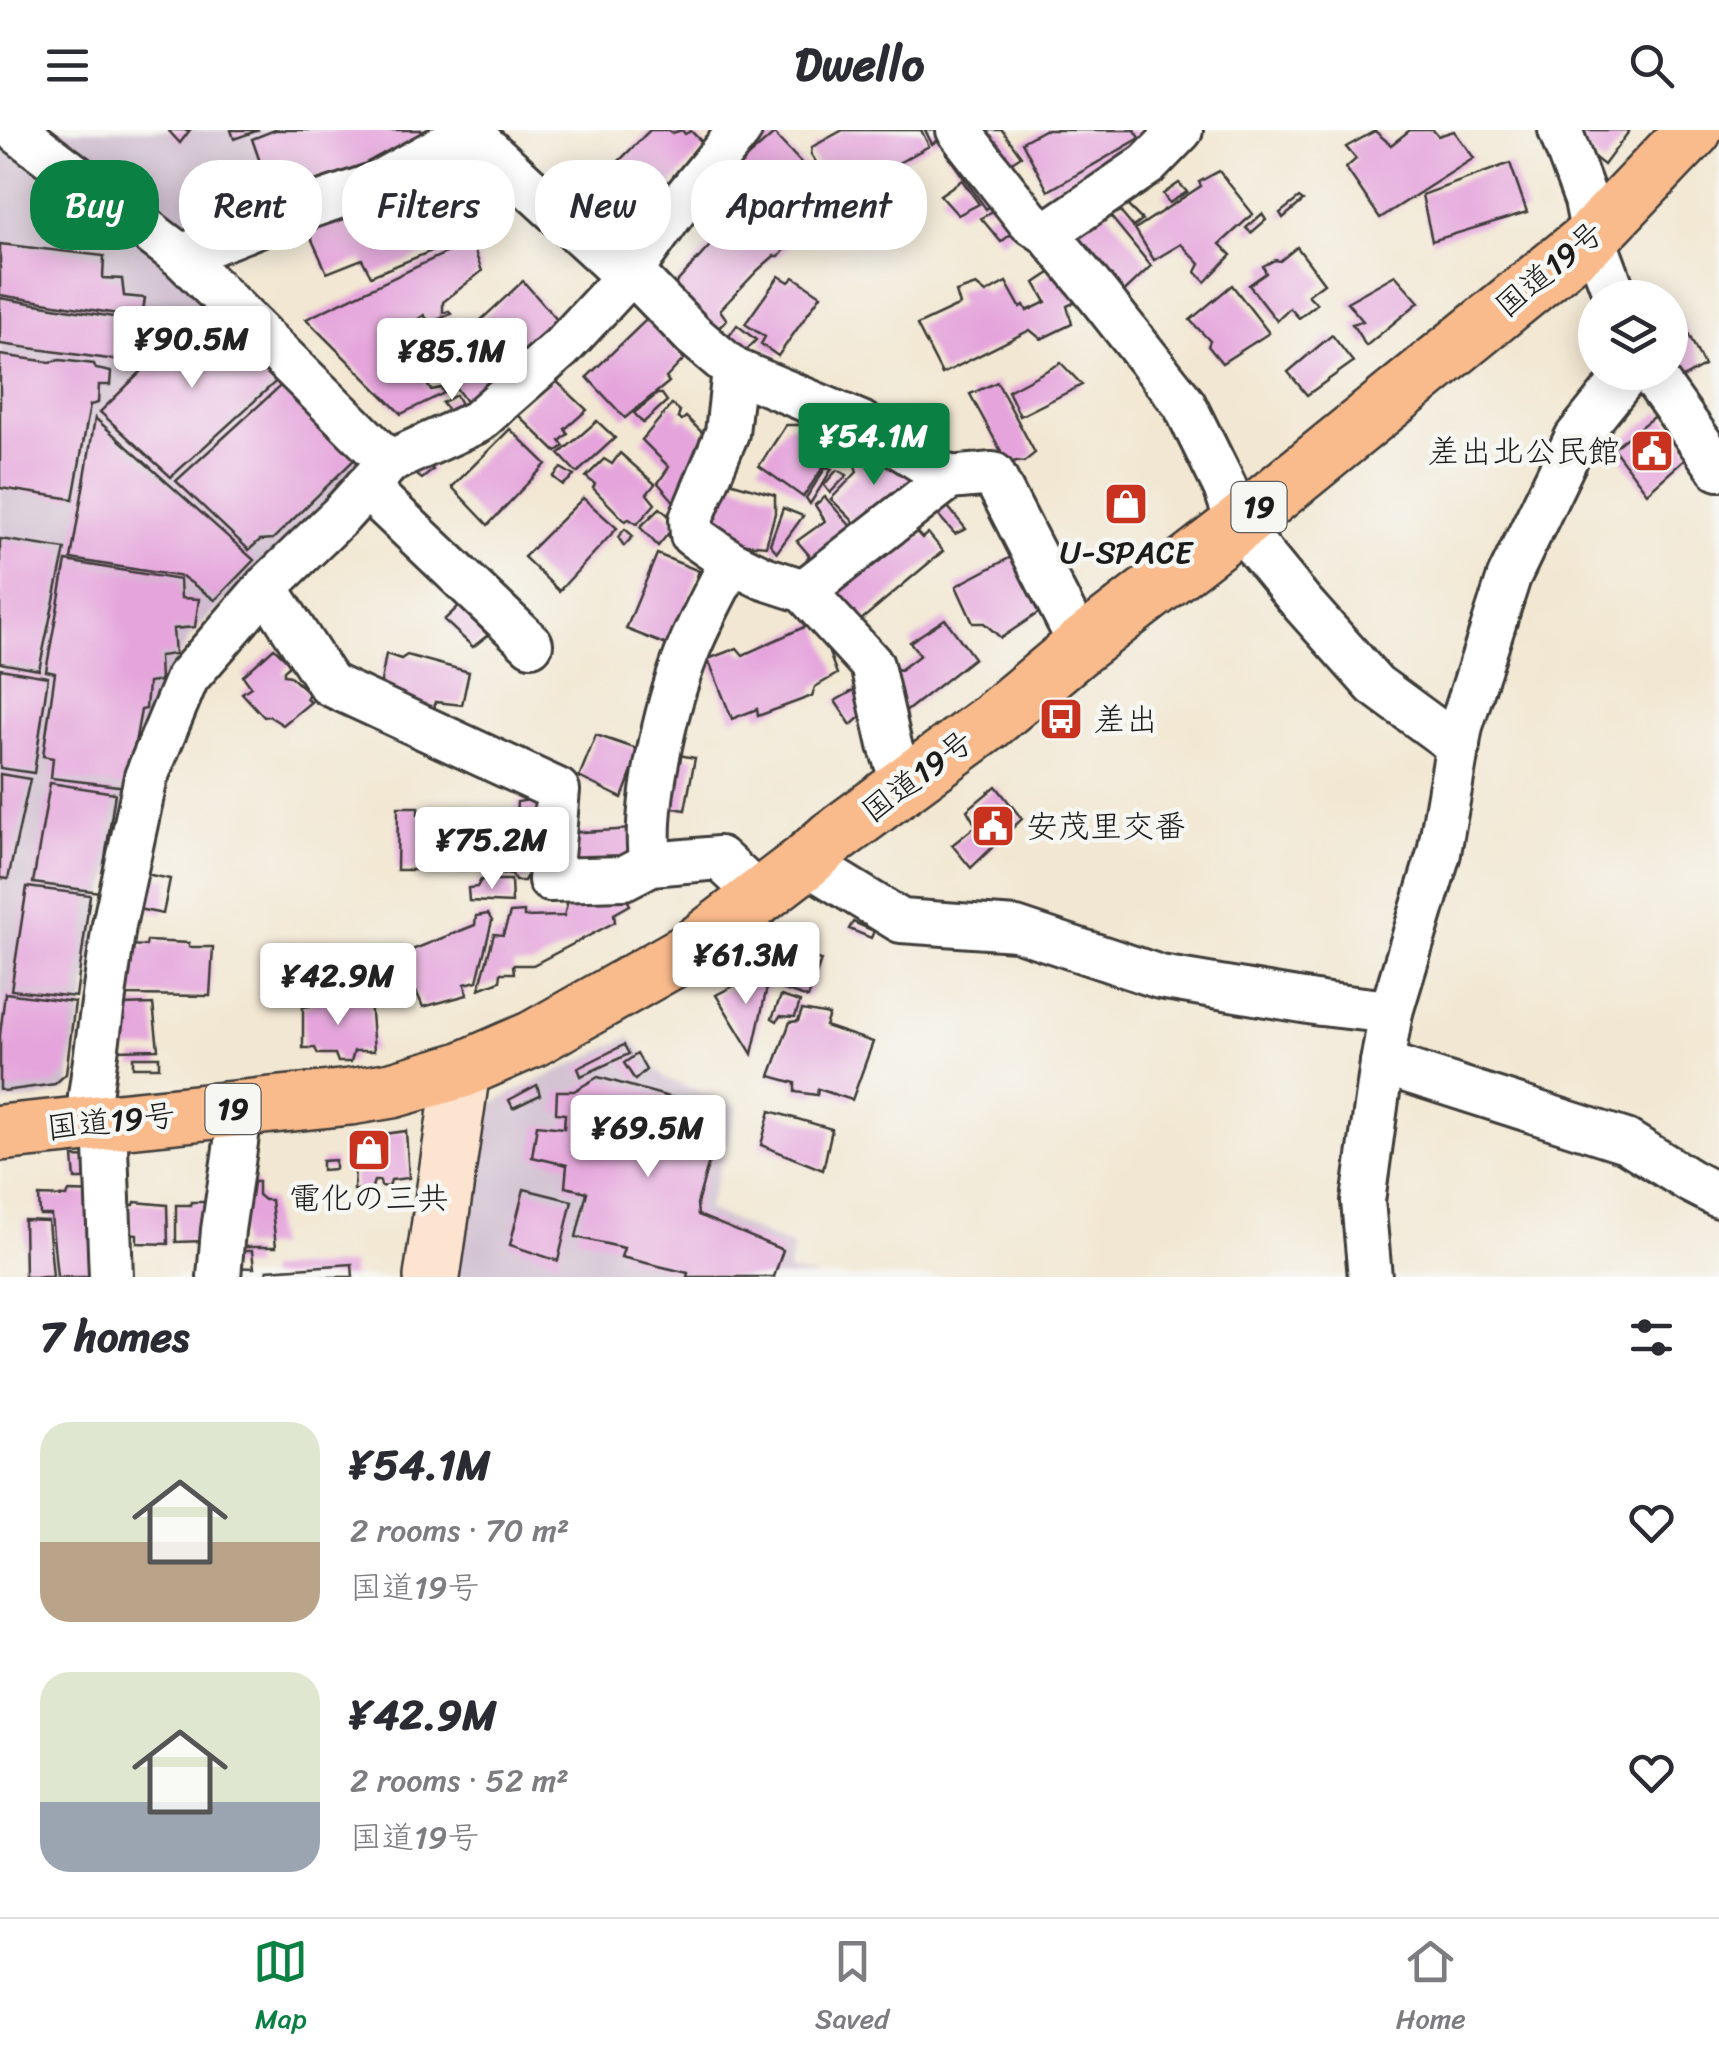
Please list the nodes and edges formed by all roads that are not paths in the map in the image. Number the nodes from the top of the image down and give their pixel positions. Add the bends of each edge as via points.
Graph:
1 (15, 130) edge
2 (740, 130) edge
3 (958, 130) edge
4 (1182, 130) edge
5 (1560, 130) edge
6 (1694, 130) edge
7 (471, 132) edge
8 (1046, 233) junction
9 (1593, 236) junction
10 (180, 256) junction
11 (629, 274) junction
12 (1609, 280) edge
13 (734, 370) junction
14 (1615, 390) edge
15 (1663, 390) edge
16 (1719, 468) edge
17 (378, 475) junction
18 (949, 478) junction
19 (1238, 525) junction
20 (730, 562) junction
21 (266, 587) junction
22 (804, 590) junction
23 (530, 644) dead end
24 (1080, 646) junction
25 (1458, 746) junction
26 (904, 787) junction
27 (805, 862) junction
28 (651, 864) junction
29 (761, 897) junction
30 (1391, 1012) junction
31 (1382, 1063) junction
32 (462, 1070) junction
33 (238, 1108) junction
34 (96, 1122) junction
35 (0, 1133) edge
36 (1719, 1196) edge
37 (112, 1277) edge
38 (219, 1277) edge
39 (432, 1277) edge
40 (1370, 1277) edge

1 - 10 street
2 - 11 street
3 - 8 street via 1028,222
4 - 8 street via 1148,164
5 - 9 street
6 - 9 highway, 国道19号 / 19
7 - 10 street via 373,184
7 - 11 street
8 - 19 street via 1184,404
9 - 12 street
9 - 19 highway, 国道19号 / 19
10 - 17 street
11 - 13 street
11 - 17 street via 561,348 476,422
13 - 18 street via 861,423
13 - 20 street via 727,433 691,519 692,535
14 - 25 street via 1576,438 1510,577
15 - 16 street
17 - 21 street
17 - 23 street
18 - 22 street
18 - 24 street via 993,474
19 - 24 highway, 国道19号 / 19
19 - 25 street via 1375,685
20 - 22 street
20 - 28 street via 687,652 664,728 652,798
21 - 28 street via 328,684 558,790 550,880 624,878
21 - 34 street via 187,678 146,776 114,924 90,1096
22 - 26 street via 872,666
24 - 26 highway, 国道19号 / 19
25 - 30 street via 1439,853
26 - 27 highway, 国道19号 / 19
27 - 29 highway, 国道19号 / 19
27 - 30 street via 900,921 1016,929 1160,977
28 - 29 street via 720,858
29 - 32 highway, 国道19号 / 19 via 687,952 533,1039
30 - 31 street
31 - 36 street via 1626,1141
31 - 40 street via 1363,1201
32 - 33 highway, 国道19号 / 19 via 392,1090
32 - 39 street
33 - 34 highway, 国道19号 / 19
33 - 38 street
34 - 35 highway, 国道19号 / 19
34 - 37 street

